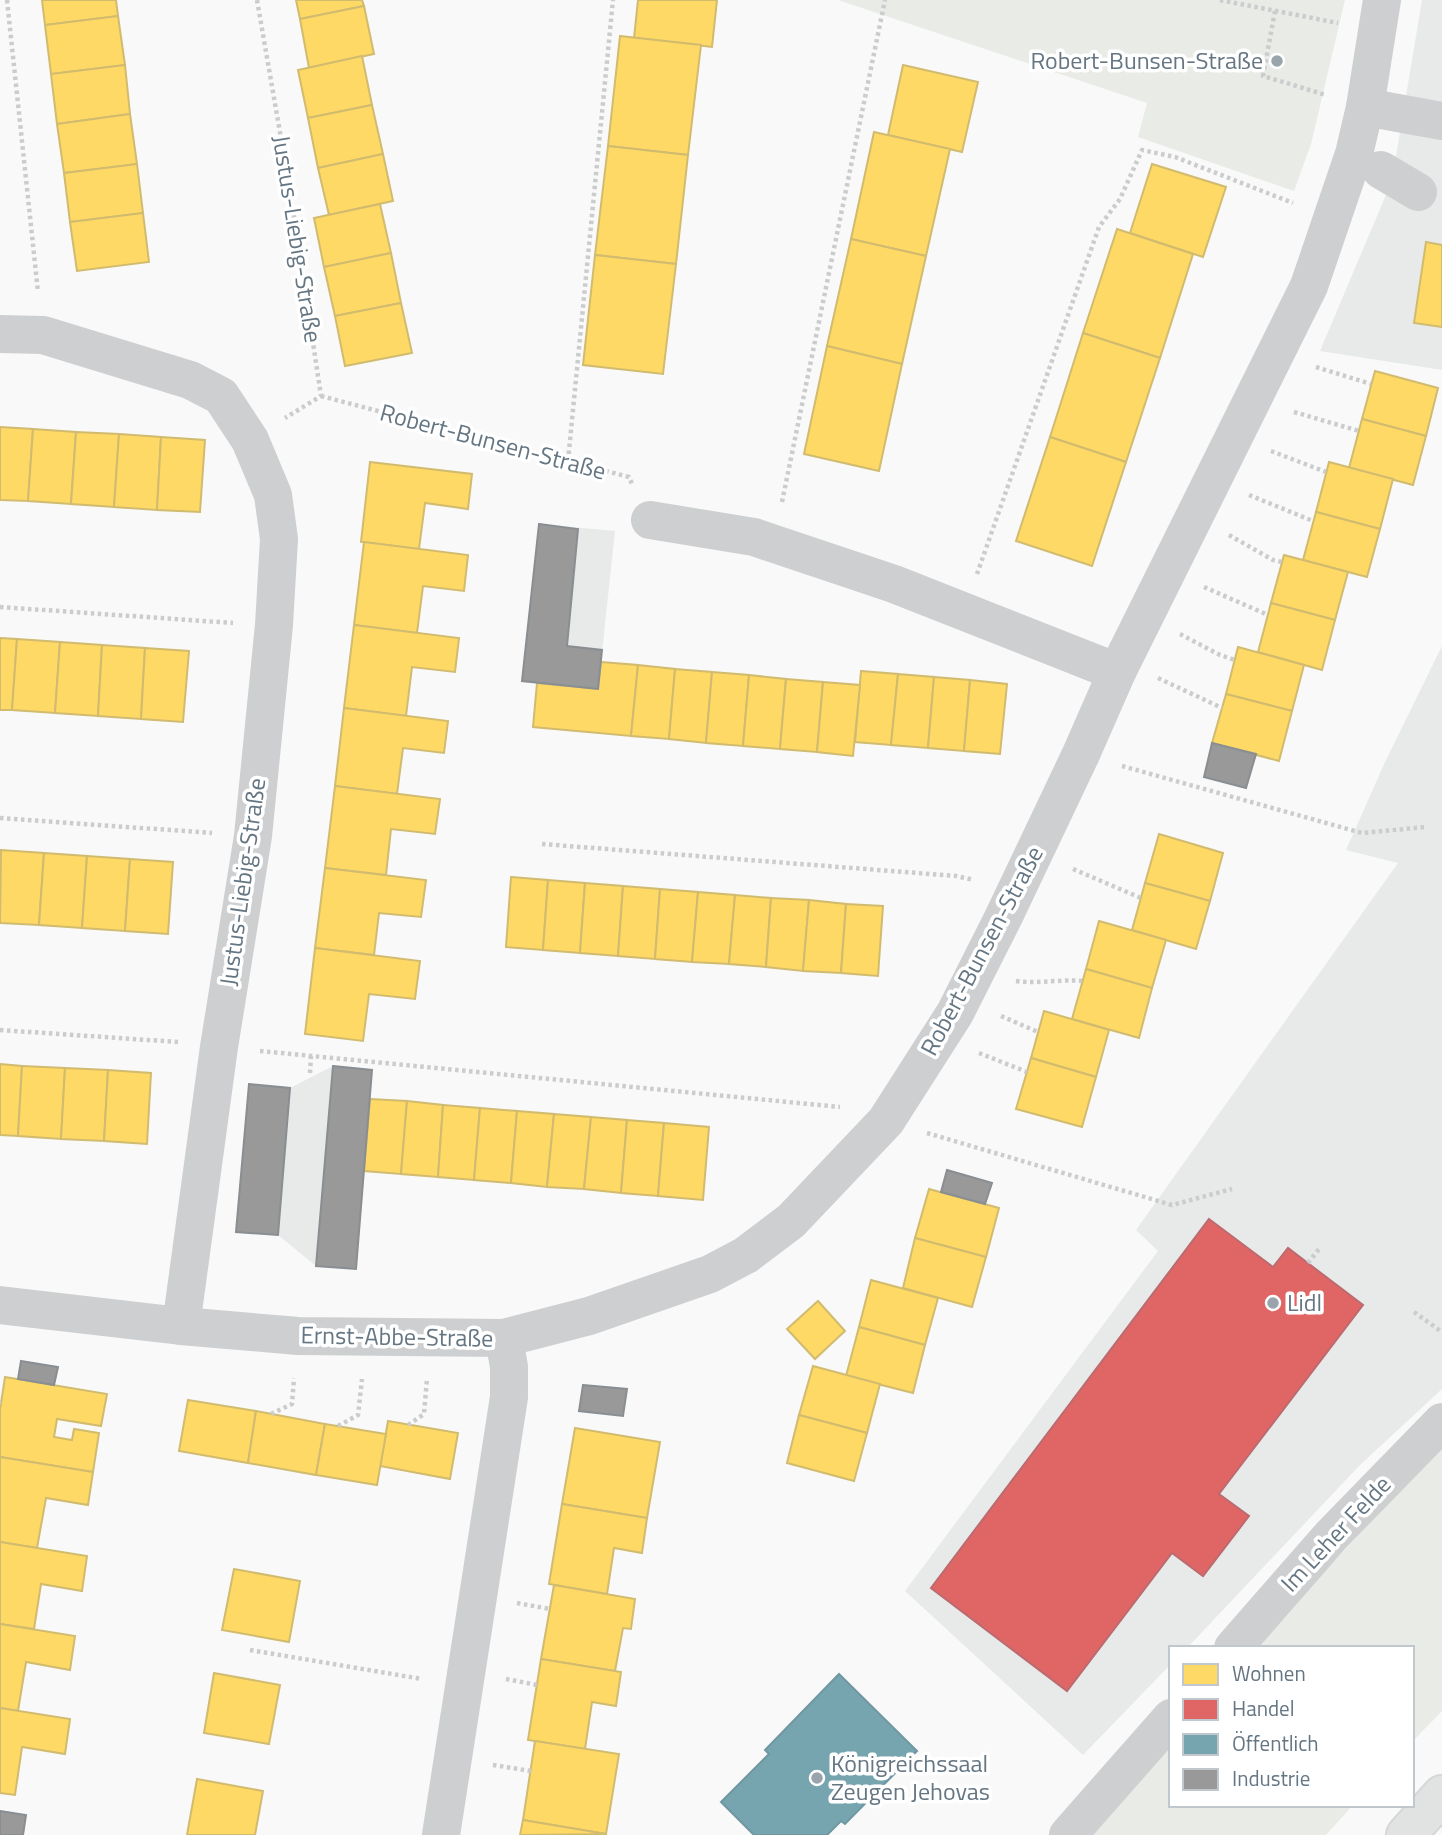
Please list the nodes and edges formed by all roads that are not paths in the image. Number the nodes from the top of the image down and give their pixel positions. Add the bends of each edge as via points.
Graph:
1 (1380, 14) edge
2 (1365, 107) junction
3 (1442, 121) edge
4 (0, 334) edge
5 (650, 520) road end
6 (1120, 667) junction
7 (0, 1305) edge
8 (181, 1326) junction
9 (504, 1338) junction
10 (1442, 1422) edge
11 (1235, 1646) edge
12 (1169, 1720) edge
13 (1442, 1795) edge
14 (441, 1835) edge
15 (1068, 1835) edge
16 (1406, 1835) edge

1 - 2 street, Robert-Bunsen-Straße
2 - 3 street
2 - 6 street, Robert-Bunsen-Straße via 1309,286
4 - 8 street, Justus-Liebig-Straße via 43,335 190,380 221,396 250,440 273,495 279,539 274,625 253,836
5 - 6 street via 754,537
6 - 9 street, Robert-Bunsen-Straße via 974,975 890,1117 791,1221 746,1255 652,1296
7 - 8 street, Ernst-Abbe-Straße
8 - 9 street, Ernst-Abbe-Straße via 298,1336
9 - 14 street, Ernst-Abbe-Straße via 509,1397
10 - 11 street, Im Leher Felde via 1331,1536
12 - 15 street
13 - 16 highway

